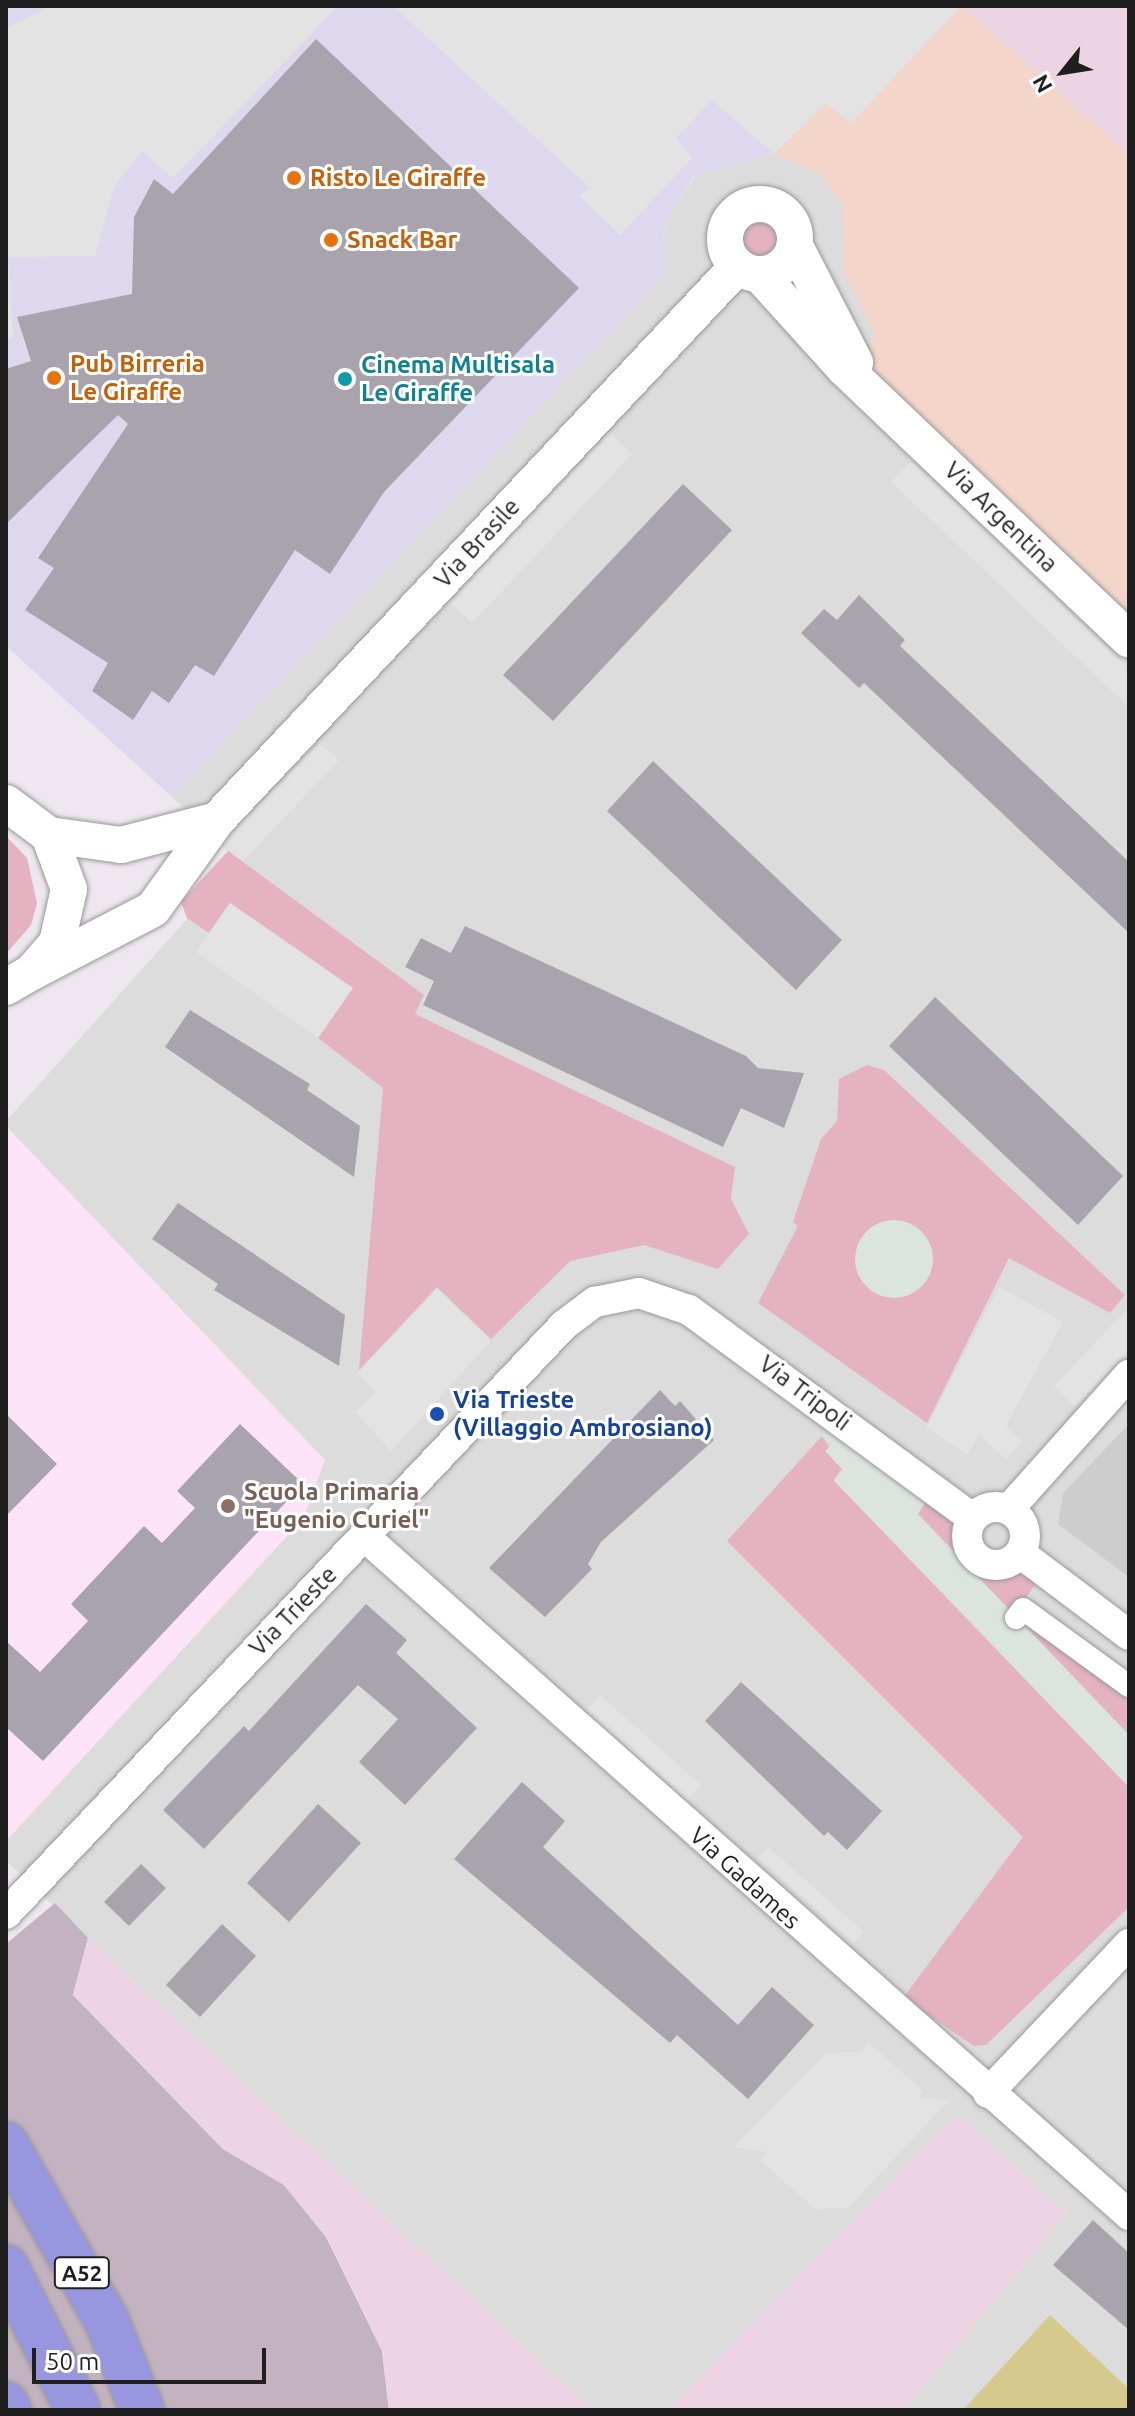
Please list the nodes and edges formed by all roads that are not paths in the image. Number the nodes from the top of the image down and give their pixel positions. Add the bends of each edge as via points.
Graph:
1 (795, 246) junction
2 (749, 270) junction
3 (873, 395) junction
4 (1129, 639) edge
5 (6, 803) edge
6 (217, 820) junction
7 (49, 835) junction
8 (19, 980) edge
9 (626, 1294) joint
10 (1129, 1375) edge
11 (1009, 1509) junction
12 (972, 1518) junction
13 (364, 1536) junction
14 (1020, 1553) junction
15 (1016, 1618) dead end
16 (1129, 1635) edge
17 (1129, 1686) edge
18 (6, 1914) edge
19 (1129, 1944) edge
20 (988, 2093) junction
21 (6, 2144) edge
22 (1129, 2215) edge
23 (6, 2267) edge
24 (6, 2404) edge
25 (9, 2410) edge
26 (78, 2410) edge
27 (142, 2410) edge

1 - 2 street via 786,263
1 - 2 street via 782,211 746,207 731,220 725,239
1 - 3 street, Via Argentina
2 - 3 street, Via Argentina
2 - 6 street, Via Brasile
3 - 4 street, Via Argentina
5 - 7 street
6 - 7 street via 121,845
6 - 8 street, Via Brasile via 144,917
7 - 8 street via 66,870 68,910 57,943
9 - 12 street, Via Tripoli via 673,1301 710,1322
9 - 13 street, Via Trieste via 595,1302 564,1325
10 - 11 street
11 - 12 street via 994,1506
11 - 14 street via 1023,1524
12 - 14 street via 968,1545 978,1560 1005,1564
13 - 18 street, Via Trieste
13 - 20 street, Via Gadames
14 - 16 street
15 - 17 street via 1023,1609
19 - 20 street
20 - 22 street, Via Gadames
21 - 27 highway, A52 via 106,2319
23 - 26 highway, A52
24 - 25 highway

